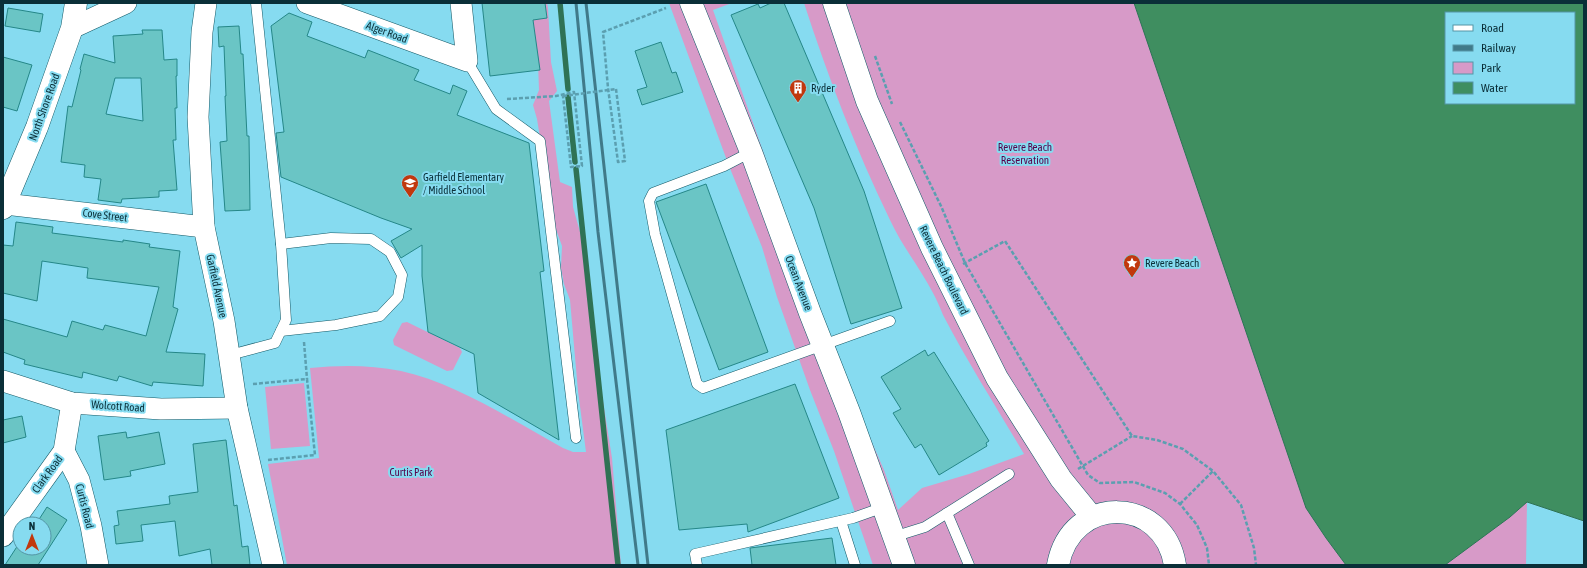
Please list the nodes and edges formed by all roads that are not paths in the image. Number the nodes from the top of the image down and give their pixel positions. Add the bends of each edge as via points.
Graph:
1 (76, 3) edge
2 (126, 3) edge
3 (206, 3) edge
4 (256, 3) edge
5 (307, 3) edge
6 (461, 3) edge
7 (691, 3) edge
8 (834, 3) edge
9 (72, 28) junction
10 (467, 62) junction
11 (751, 152) junction
12 (4, 206) edge
13 (204, 228) junction
14 (281, 244) junction
15 (890, 321) dead end
16 (281, 331) junction
17 (823, 345) junction
18 (230, 355) junction
19 (3, 380) edge
20 (72, 403) junction
21 (237, 408) junction
22 (576, 438) dead end
23 (64, 451) junction
24 (1009, 474) dead end
25 (884, 507) junction
26 (947, 513) junction
27 (1092, 518) junction
28 (841, 521) junction
29 (3, 536) edge
30 (893, 536) junction
31 (98, 565) edge
32 (273, 565) edge
33 (697, 565) edge
34 (854, 565) edge
35 (904, 565) edge
36 (969, 565) edge
37 (1058, 565) edge
38 (1175, 565) edge

1 - 9 main road, North Shore Road
2 - 9 street
3 - 13 street, Garfield Avenue via 198,117
4 - 14 lane
5 - 10 street, Alger Road
6 - 10 street
7 - 11 main road, Ocean Avenue
8 - 27 main road, Revere Beach Boulevard via 867,101 932,248 997,378 1061,479
9 - 12 main road, North Shore Road via 37,127
10 - 22 lane via 496,109 540,141
11 - 17 main road, Ocean Avenue
11 - 17 lane via 724,166 653,193 649,201 655,234 697,384 703,388
12 - 13 street, Cove Street
13 - 18 street, Garfield Avenue
14 - 16 lane via 286,320
14 - 16 lane via 331,238 371,239 390,252 402,275 398,297 380,316 336,325
15 - 17 lane
16 - 18 lane via 275,343
17 - 25 main road, Ocean Avenue
18 - 21 street, Garfield Avenue
19 - 20 street, Wolcott Road
20 - 21 street, Wolcott Road via 161,410
20 - 23 street, Clark Road
21 - 32 street, Garfield Avenue
23 - 29 street, Clark Road
23 - 31 street, Curtis Road via 79,480
24 - 26 lane
25 - 28 lane
25 - 30 main road, Ocean Avenue
26 - 30 lane via 925,527
26 - 36 lane
27 - 37 main road via 1080,525 1065,542
27 - 38 main road via 1104,513 1120,512 1146,520 1168,541 1174,554
28 - 33 lane via 695,554
28 - 34 lane
30 - 35 main road, Ocean Avenue

